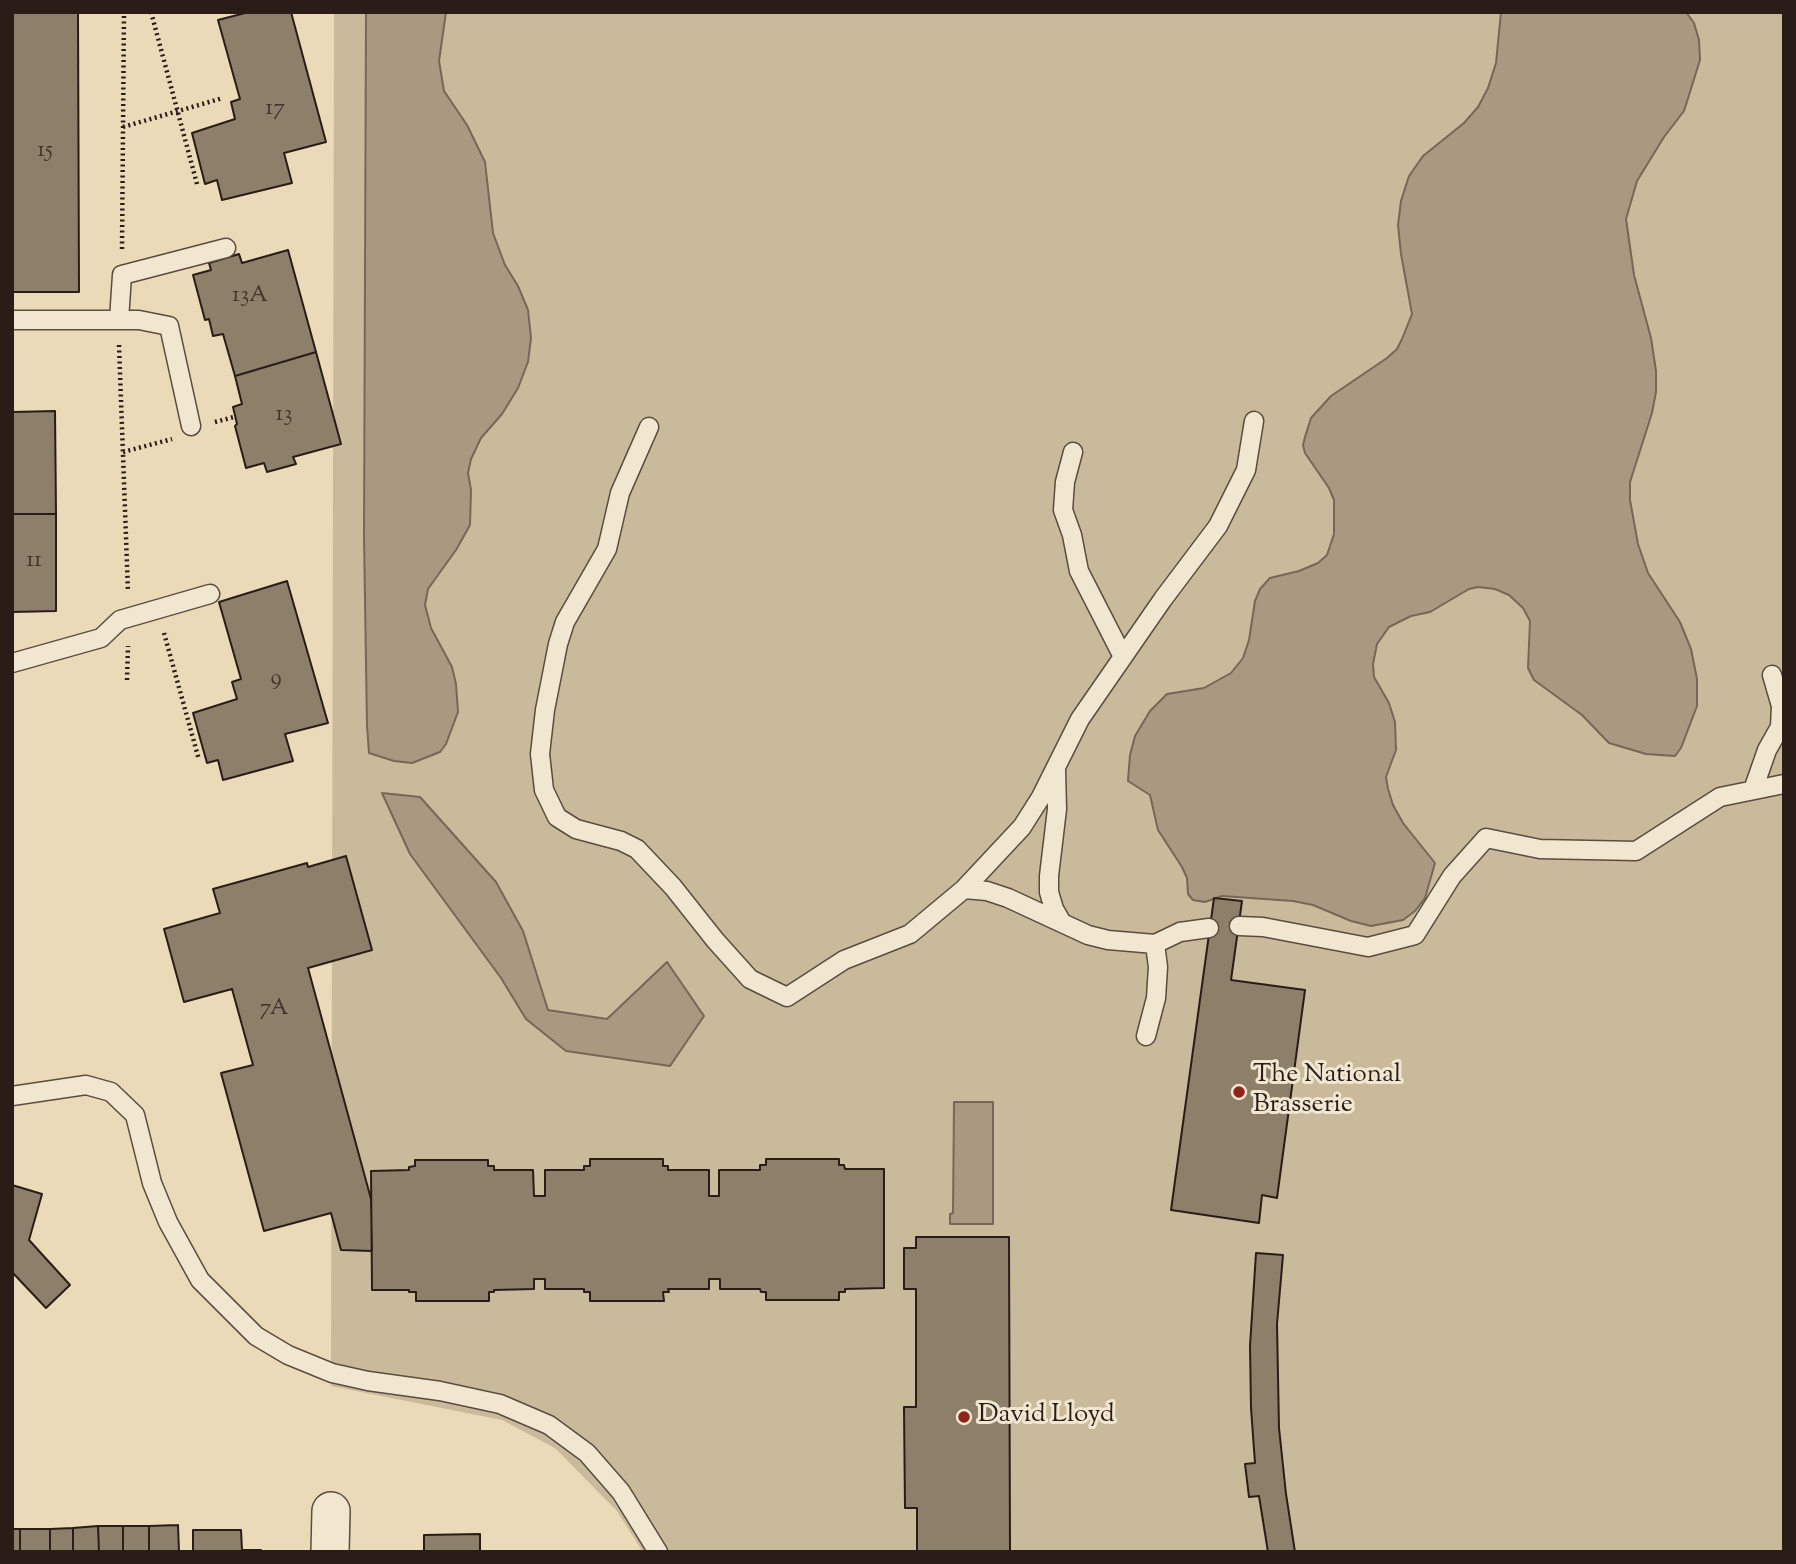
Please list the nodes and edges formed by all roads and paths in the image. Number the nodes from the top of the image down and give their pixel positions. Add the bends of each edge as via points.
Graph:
1 (124, 12) edge
2 (151, 12) edge
3 (223, 98) dead end
4 (177, 111) junction
5 (123, 127) junction
6 (197, 184) dead end
7 (226, 248) dead end
8 (122, 275) junction
9 (12, 320) edge
10 (118, 320) junction
11 (1254, 421) dead end
12 (191, 426) dead end
13 (649, 427) dead end
14 (1073, 452) dead end
15 (210, 594) dead end
16 (129, 625) junction
17 (1123, 657) junction
18 (12, 663) edge
19 (1772, 675) dead end
20 (127, 680) dead end
21 (199, 760) dead end
22 (1056, 770) junction
23 (1784, 784) edge
24 (1754, 790) junction
25 (964, 889) junction
26 (1062, 923) junction
27 (1238, 926) dead end
28 (1209, 928) dead end
29 (1155, 944) junction
30 (1146, 1036) dead end
31 (12, 1096) edge
32 (331, 1511) dead end
33 (330, 1552) edge
34 (658, 1552) edge

1 - 5 path
2 - 4 path
3 - 4 path
4 - 5 path
4 - 6 path
5 - 8 path
7 - 8 lane
8 - 10 lane
9 - 10 lane
10 - 12 lane via 169,326
10 - 16 path
11 - 17 lane via 1246,470 1218,526
13 - 25 lane via 620,493 607,549 565,622 552,669 540,754 544,790 557,817 576,829 637,849 750,979 787,997 844,960 910,934
14 - 17 lane via 1063,510 1079,571
15 - 16 lane
16 - 18 lane via 120,620 101,638
16 - 20 path
16 - 21 path via 162,623
17 - 22 lane via 1080,719
19 - 24 lane via 1781,706 1780,727
22 - 25 lane via 1022,827
22 - 26 lane via 1049,892
23 - 24 lane
24 - 27 lane via 1720,797 1636,850 1540,849 1486,838 1452,876 1415,935 1368,947
25 - 26 lane via 1008,898
26 - 29 lane via 1108,940
28 - 29 lane via 1180,932
29 - 30 lane via 1156,998
31 - 34 lane via 86,1085 111,1092 135,1115 152,1184 200,1280 256,1336 332,1373 500,1405 549,1425 587,1453 621,1492
32 - 33 street

